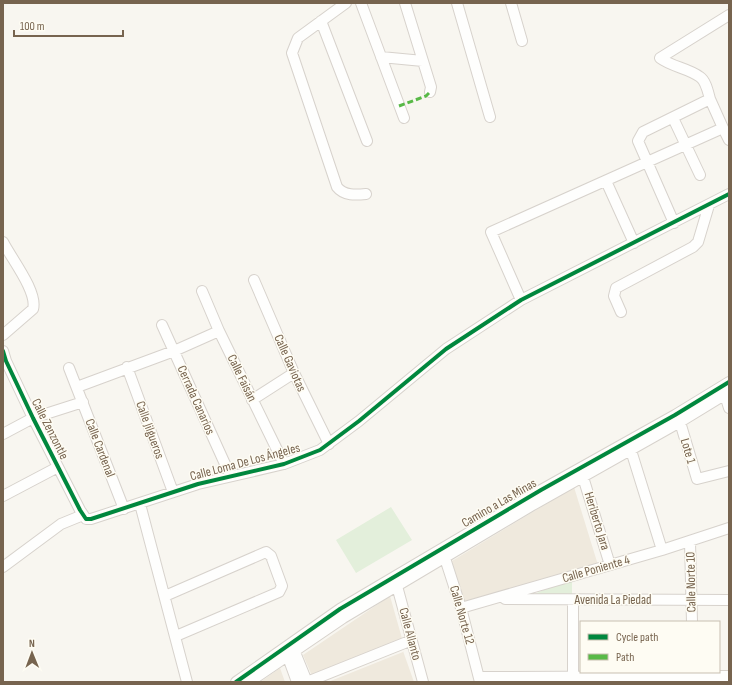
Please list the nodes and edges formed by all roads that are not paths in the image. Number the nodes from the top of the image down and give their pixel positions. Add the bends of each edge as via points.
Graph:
1 (346, 3) edge
2 (361, 3) edge
3 (405, 3) edge
4 (457, 3) edge
5 (511, 3) edge
6 (729, 15) edge
7 (321, 21) junction
8 (522, 41) dead end
9 (381, 57) junction
10 (423, 61) junction
11 (430, 92) dead end
12 (710, 99) junction
13 (490, 117) dead end
14 (404, 118) dead end
15 (673, 118) junction
16 (723, 128) junction
17 (729, 140) edge
18 (367, 141) dead end
19 (686, 145) junction
20 (647, 162) junction
21 (700, 175) dead end
22 (606, 181) junction
23 (366, 194) dead end
24 (729, 194) edge
25 (709, 205) junction
26 (692, 213) junction
27 (674, 223) junction
28 (703, 225) junction
29 (3, 242) edge
30 (634, 243) junction
31 (254, 280) dead end
32 (202, 291) dead end
33 (522, 300) junction
34 (621, 312) dead end
35 (162, 324) dead end
36 (219, 331) junction
37 (3, 335) edge
38 (3, 351) edge
39 (174, 351) junction
40 (127, 367) junction
41 (69, 368) dead end
42 (294, 373) junction
43 (729, 382) edge
44 (76, 387) junction
45 (727, 393) edge
46 (252, 400) junction
47 (83, 402) junction
48 (729, 408) edge
49 (32, 418) junction
50 (680, 422) junction
51 (3, 434) edge
52 (329, 444) junction
53 (630, 445) junction
54 (284, 464) junction
55 (58, 467) junction
56 (729, 471) edge
57 (230, 475) junction
58 (583, 477) junction
59 (173, 492) junction
60 (3, 496) edge
61 (140, 504) junction
62 (124, 509) junction
63 (83, 515) junction
64 (729, 528) edge
65 (690, 542) junction
66 (662, 550) junction
67 (444, 553) junction
68 (610, 565) junction
69 (3, 567) edge
70 (397, 586) junction
71 (165, 596) junction
72 (497, 599) junction
73 (573, 600) junction
74 (692, 600) junction
75 (729, 600) edge
76 (461, 608) junction
77 (692, 621) edge
78 (176, 636) junction
79 (412, 640) junction
80 (289, 648) junction
81 (729, 676) edge
82 (692, 677) edge
83 (480, 679) edge
84 (573, 679) edge
85 (187, 682) edge
86 (236, 682) edge
87 (249, 682) edge
88 (297, 682) edge
89 (307, 682) edge
90 (423, 682) edge

1 - 7 street
2 - 9 street
3 - 10 street
4 - 13 street
5 - 8 street
6 - 12 street via 660,58 668,64 701,77
7 - 18 street
7 - 23 street via 298,38 292,54 337,187 348,194
9 - 10 street
9 - 14 street
10 - 11 street via 431,87
12 - 15 street
12 - 16 street
15 - 19 street
15 - 20 street via 643,132 638,141
16 - 17 street
16 - 19 street
19 - 20 street
19 - 21 street
20 - 22 street
20 - 27 street
22 - 30 street
22 - 33 street via 491,232
24 - 25 street, Calle Loma De Los Ángeles
25 - 26 street, Calle Loma De Los Ángeles
25 - 28 street
26 - 27 street, Calle Loma De Los Ángeles
26 - 28 street
27 - 30 street, Calle Loma De Los Ángeles
28 - 34 street via 698,242 692,247 616,288 614,296
29 - 37 street via 33,298 33,309
30 - 33 street, Calle Loma De Los Ángeles
31 - 42 street, Calle Gaviotas
32 - 36 street, Calle Faisán
33 - 52 street, Calle Loma De Los Ángeles via 446,349
35 - 39 street, Cerrada Canarios
36 - 39 street
36 - 46 street, Calle Faisán
38 - 49 street, Calle Zenzontle
39 - 40 street
39 - 57 street, Cerrada Canarios
40 - 44 street
40 - 59 street, Calle Jilgueros
41 - 44 street, Calle Cardenal
42 - 46 street
42 - 52 street, Calle Gaviotas
43 - 53 street, Camino a Las Minas
44 - 47 street, Calle Cardenal
45 - 48 street
45 - 50 street, Camino a Las Minas
46 - 54 street, Calle Faisán
47 - 49 street
47 - 62 street, Calle Cardenal
49 - 51 street
49 - 55 street, Calle Zenzontle
50 - 53 street, Camino a Las Minas
50 - 56 street, Lote 1 via 697,479
52 - 54 street, Calle Loma De Los Ángeles via 310,455
53 - 58 street, Camino a Las Minas
53 - 66 street
53 - 67 street, Camino a Las Minas
54 - 57 street, Calle Loma De Los Ángeles
55 - 60 street
55 - 63 street, Calle Zenzontle
57 - 59 street, Calle Loma De Los Ángeles
58 - 67 street, Camino a Las Minas
58 - 68 street, Heriberto Jara
59 - 61 street, Calle Loma De Los Ángeles
61 - 62 street, Calle Loma De Los Ángeles
61 - 71 street
62 - 63 street, Calle Loma De Los Ángeles via 89,519
63 - 69 street via 61,524
64 - 65 street, Calle Poniente 4
65 - 66 street, Calle Poniente 4
65 - 74 street, Calle Norte 10
66 - 68 street, Calle Poniente 4
67 - 70 street, Camino a Las Minas
67 - 76 street, Calle Norte 12
67 - 80 street, Camino a Las Minas via 334,612
68 - 72 street, Calle Poniente 4
70 - 79 street, Calle Allanto
70 - 80 street, Camino a Las Minas
71 - 78 street
71 - 78 street via 266,552 271,556 282,586 279,592
72 - 73 street, Avenida La Piedad
72 - 76 street, Calle Poniente 4
73 - 74 street, Avenida La Piedad
73 - 84 street
74 - 75 street, Avenida La Piedad
74 - 77 street, Calle Norte 10
76 - 83 street, Calle Norte 12
78 - 85 street
79 - 89 street
79 - 90 street, Calle Allanto
80 - 86 street
80 - 87 street
80 - 88 street
80 - 89 street
81 - 82 street
82 - 84 street
83 - 84 street

